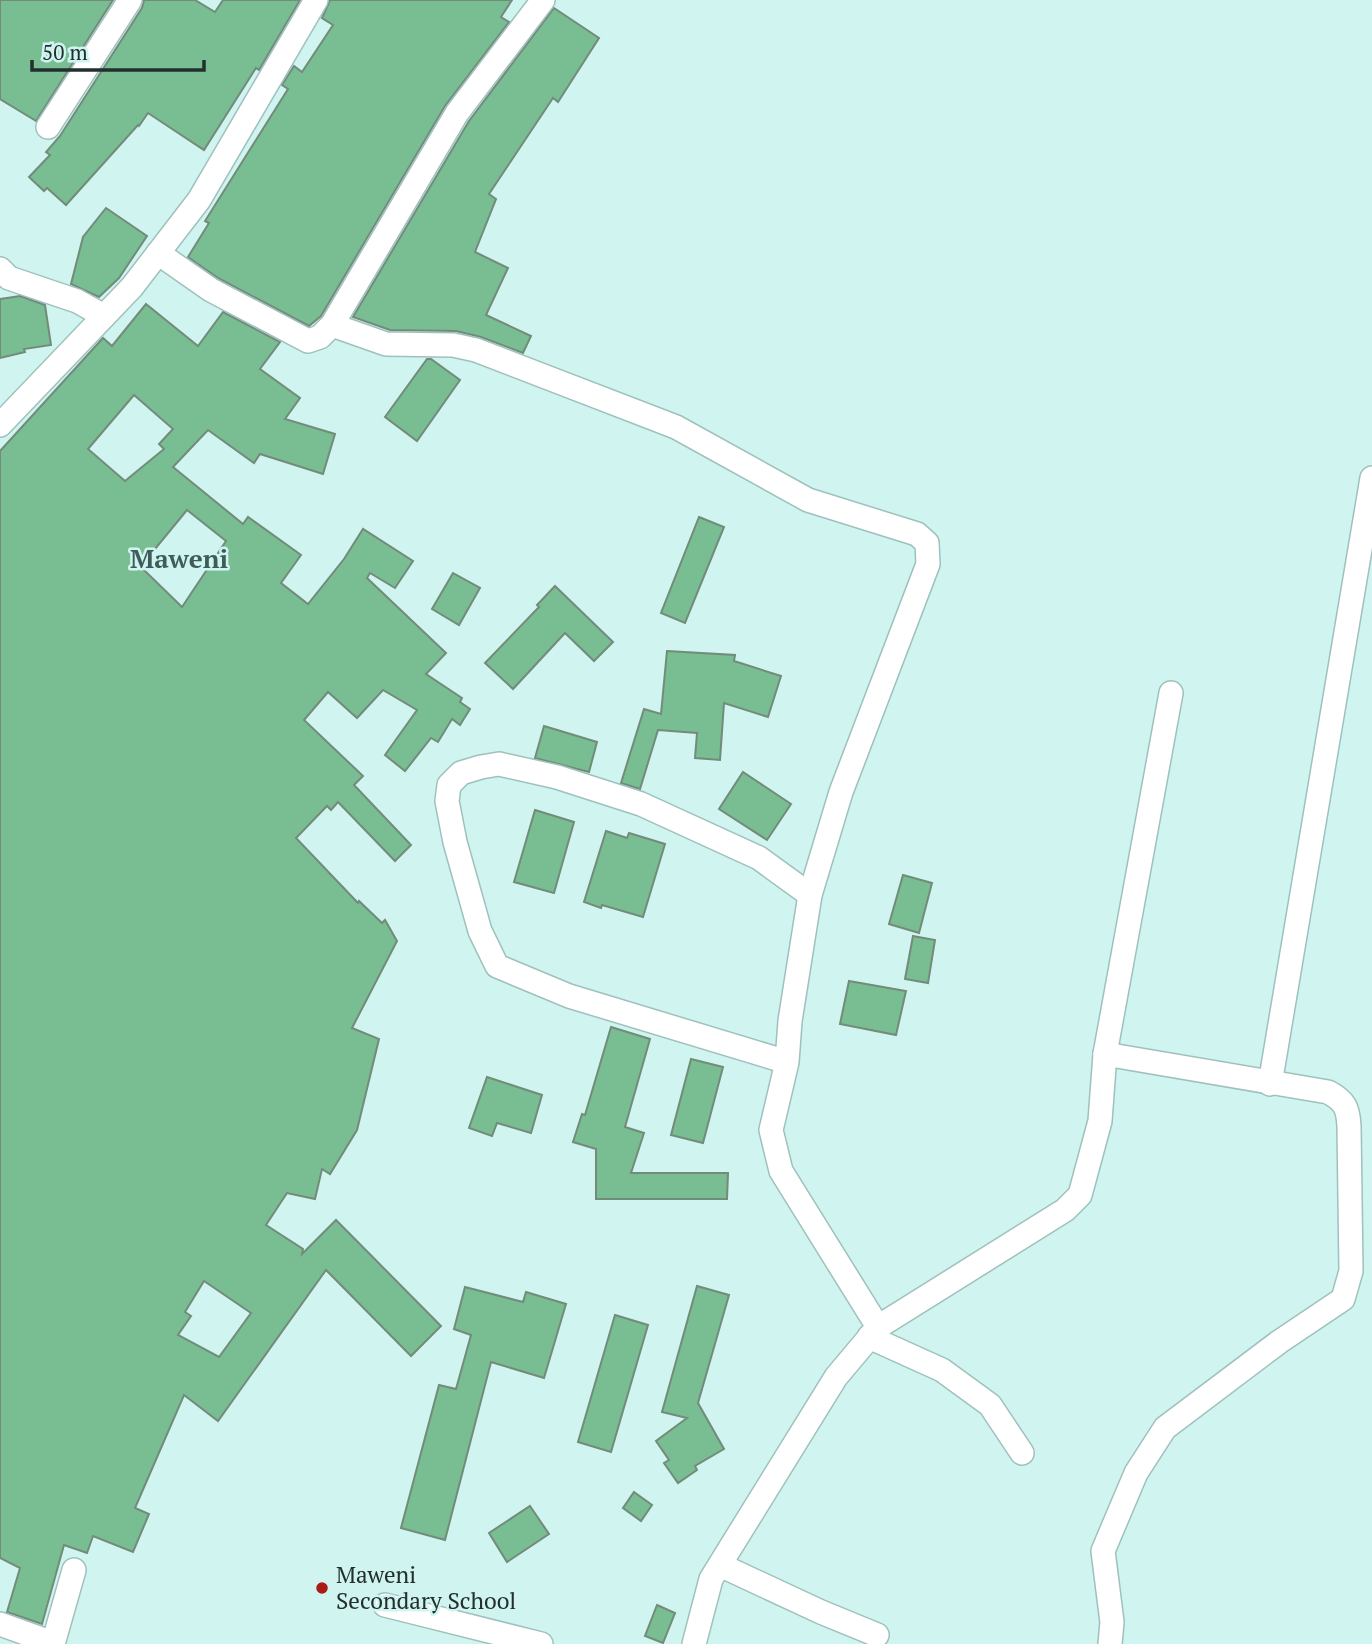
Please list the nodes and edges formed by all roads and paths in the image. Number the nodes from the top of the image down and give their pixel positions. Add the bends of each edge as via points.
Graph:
1 (130, 0) edge
2 (316, 0) edge
3 (543, 0) edge
4 (48, 127) dead end
5 (158, 253) junction
6 (0, 269) edge
7 (104, 316) junction
8 (331, 326) junction
9 (0, 425) edge
10 (1372, 478) edge
11 (1171, 693) dead end
12 (810, 895) junction
13 (1105, 1054) junction
14 (787, 1062) junction
15 (1270, 1084) junction
16 (874, 1332) junction
17 (1021, 1453) dead end
18 (720, 1565) junction
19 (74, 1570) dead end
20 (386, 1605) dead end
21 (0, 1623) edge
22 (877, 1635) dead end
23 (53, 1644) edge
24 (541, 1644) edge
25 (694, 1644) edge
26 (1110, 1644) edge

1 - 4 street
2 - 5 street via 199,200
3 - 8 street via 457,113
5 - 7 street
5 - 8 street via 211,290 308,341
6 - 7 street via 9,278 78,301
7 - 9 street
8 - 12 street via 386,344 476,350 676,427 808,500 917,534 928,543 928,564 841,792
10 - 15 street
11 - 13 street
12 - 14 street
12 - 14 street via 759,858 642,804 557,777 499,764 461,773 449,785 447,801 455,842 480,931 497,966 569,996
13 - 15 street
13 - 16 street via 1100,1121 1080,1195 1065,1210
14 - 16 street via 771,1130 781,1171
15 - 26 street via 1328,1092 1348,1108 1351,1270 1343,1299 1165,1428 1136,1473 1103,1551 1112,1622
16 - 17 street via 942,1370 990,1405
16 - 18 street via 836,1377
18 - 22 street
18 - 25 street via 710,1579
19 - 23 street
20 - 24 street
21 - 23 street

